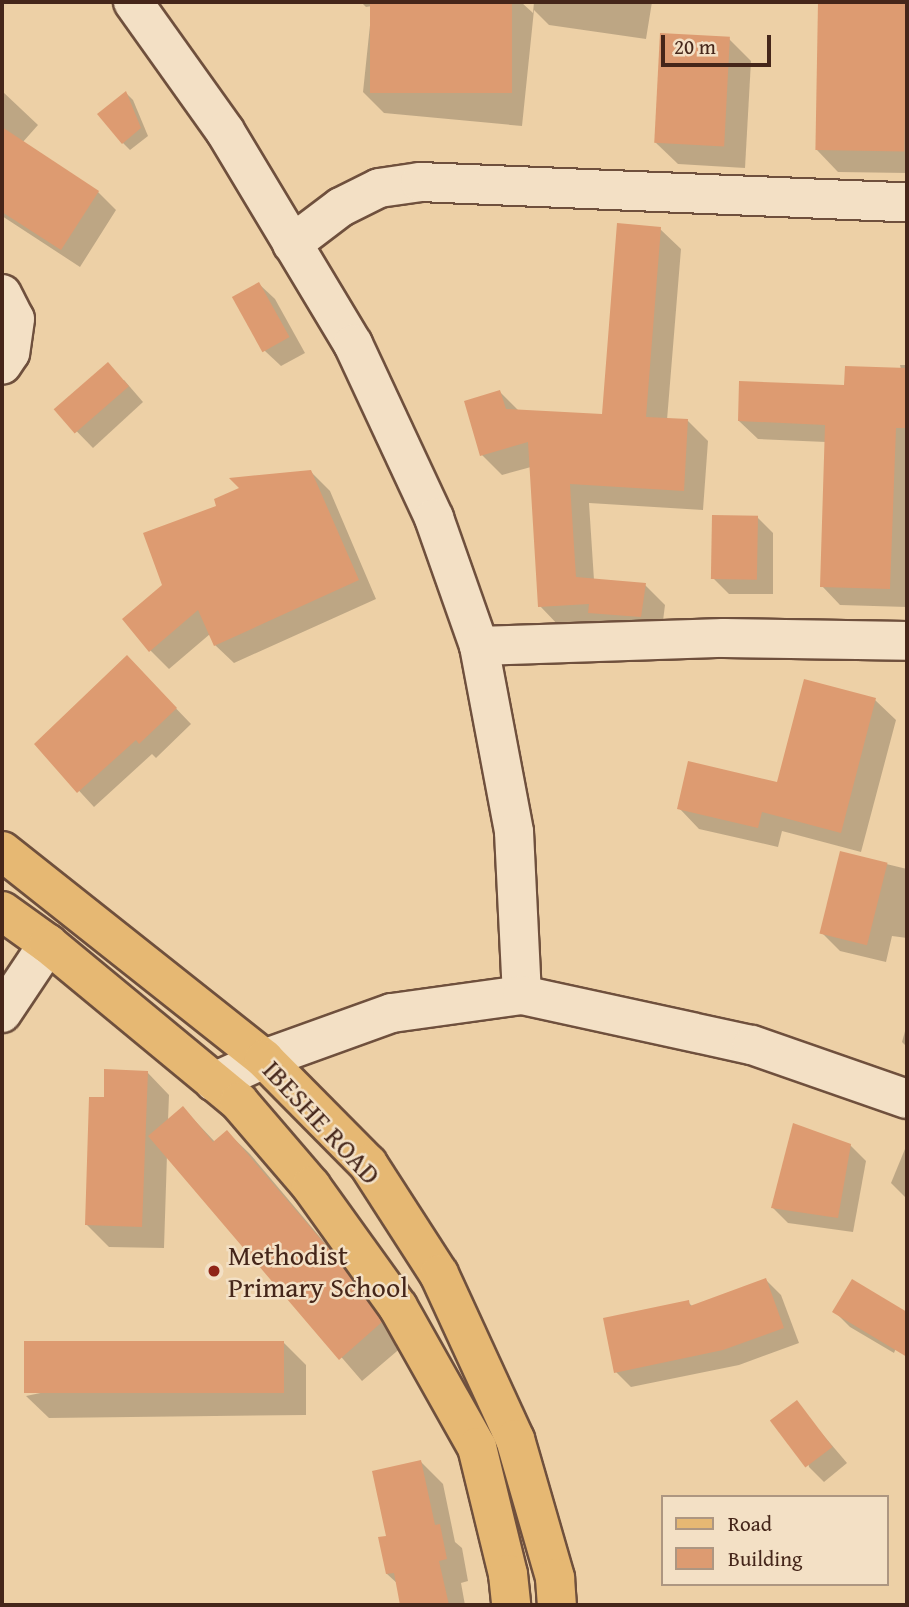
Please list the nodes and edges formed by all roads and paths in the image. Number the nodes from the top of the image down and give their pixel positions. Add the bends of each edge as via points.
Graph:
1 (133, 2) edge
2 (907, 202) edge
3 (292, 244) junction
4 (2, 294) edge
5 (2, 365) edge
6 (907, 641) edge
7 (479, 646) junction
8 (2, 851) edge
9 (2, 911) edge
10 (48, 944) junction
11 (522, 995) junction
12 (2, 1013) edge
13 (264, 1059) junction
14 (214, 1082) junction
15 (907, 1099) edge
16 (511, 1605) edge
17 (557, 1605) edge

1 - 3 street via 225,131
2 - 3 street via 420,182 379,188 341,207
3 - 7 street via 352,344 434,518
4 - 5 street via 15,319 10,353
6 - 7 street via 724,639
7 - 11 street via 514,832
8 - 13 main road, IBESHE ROAD
9 - 10 main road, IBESHE ROAD
10 - 12 street
10 - 14 main road, IBESHE ROAD
11 - 13 street via 392,1013
11 - 15 street via 752,1045
13 - 14 street
13 - 17 main road, IBESHE ROAD via 368,1164 439,1274 515,1439 555,1578
14 - 16 main road, IBESHE ROAD via 239,1102 312,1186 398,1307 437,1371 477,1447 508,1574

